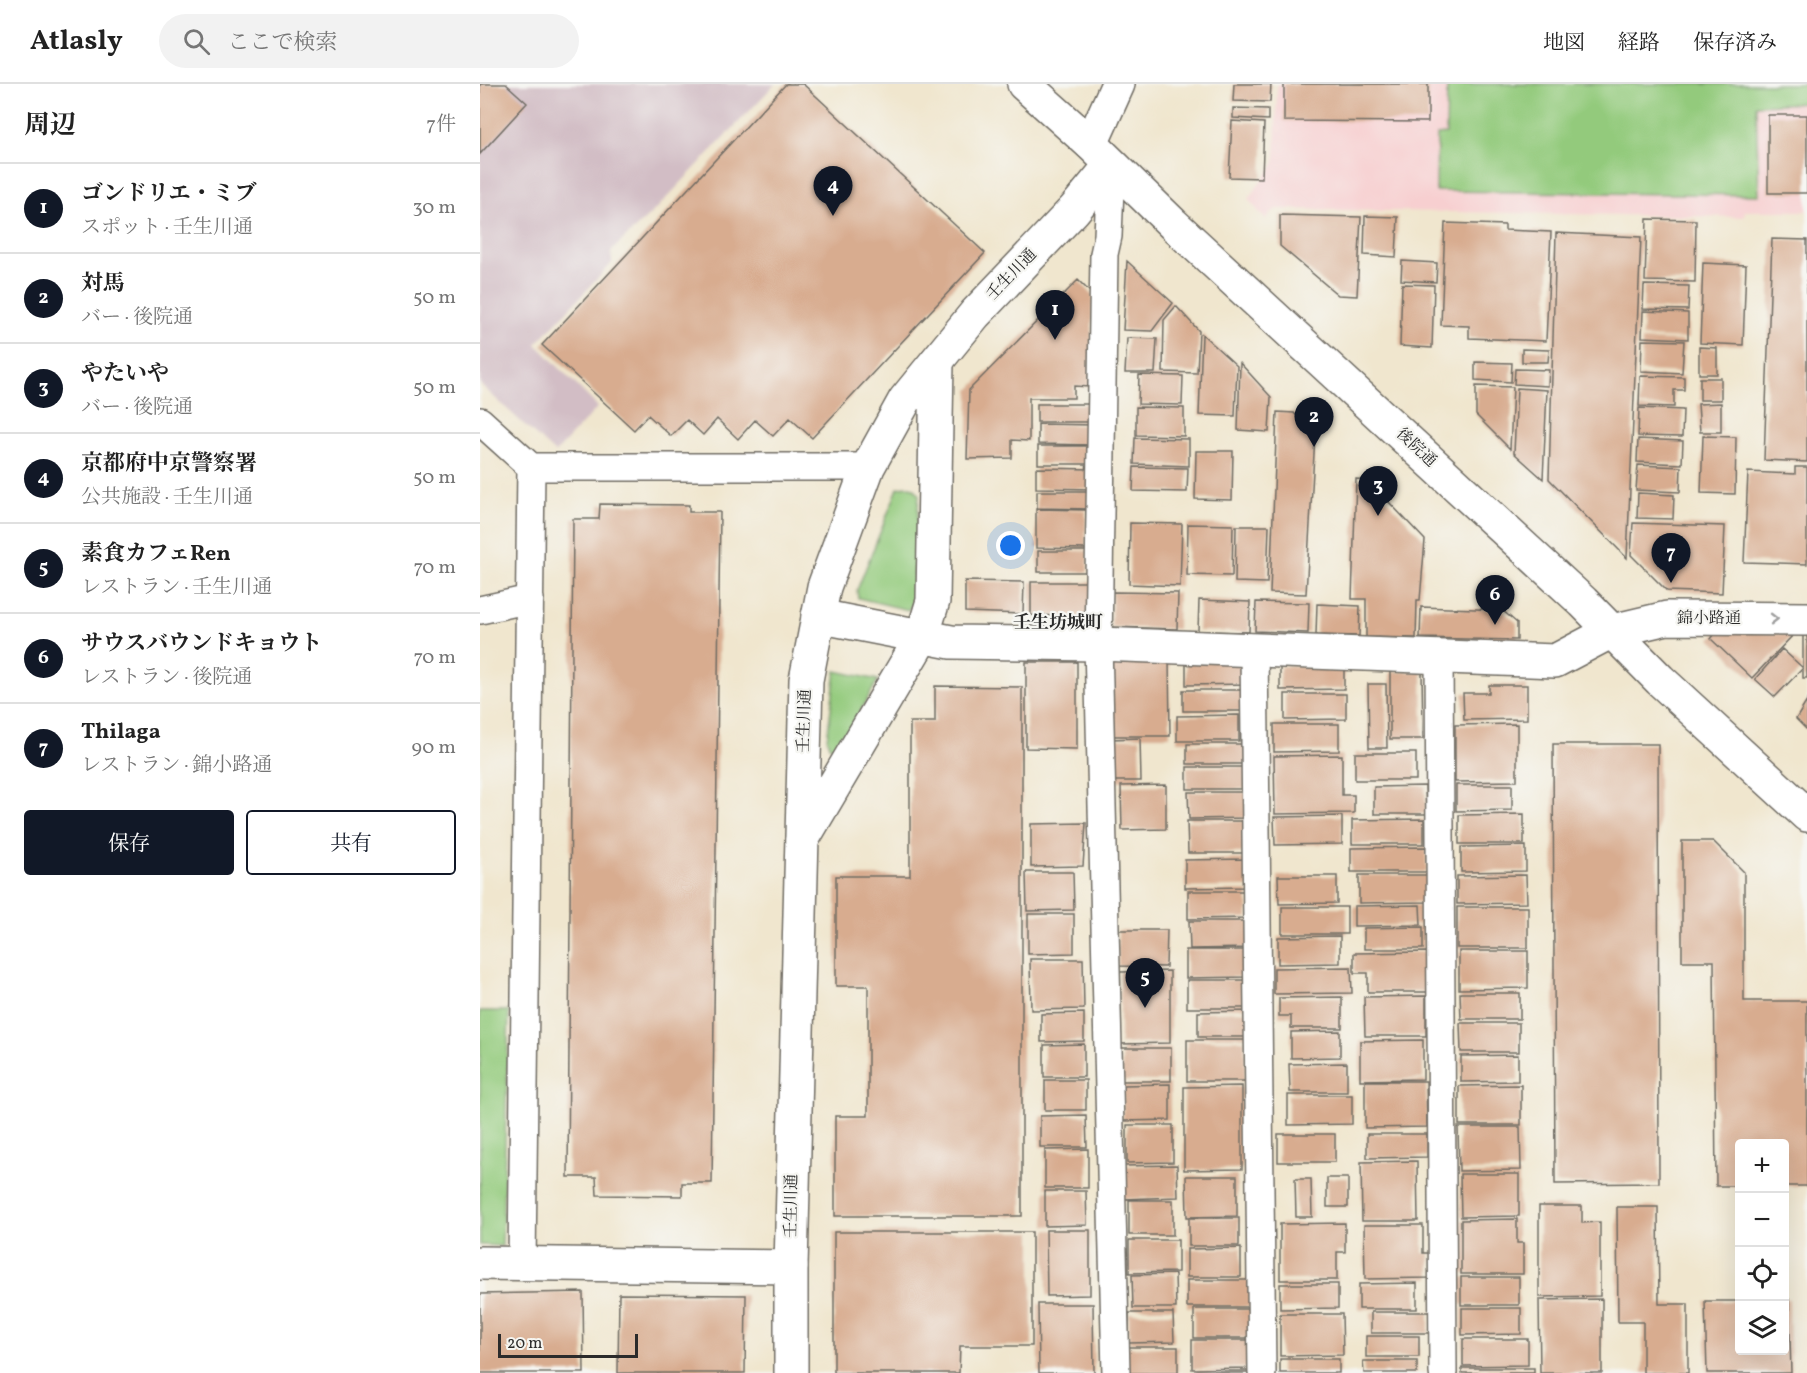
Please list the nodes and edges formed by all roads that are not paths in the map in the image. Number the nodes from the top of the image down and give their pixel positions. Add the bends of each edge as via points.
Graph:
1 (1024, 84) edge
2 (1118, 84) edge
3 (1101, 154) junction
4 (937, 361) junction
5 (480, 421) edge
6 (531, 467) junction
7 (868, 467) junction
8 (530, 599) junction
9 (480, 610) edge
10 (818, 616) junction
11 (1807, 619) edge
12 (1612, 631) junction
13 (922, 637) junction
14 (1098, 644) junction
15 (1254, 649) junction
16 (1439, 656) junction
17 (1807, 814) edge
18 (802, 840) junction
19 (480, 1263) edge
20 (522, 1263) junction
21 (791, 1267) junction
22 (791, 1373) edge
23 (1116, 1373) edge
24 (1262, 1373) edge
25 (1443, 1373) edge

1 - 3 street, 後院通
2 - 3 street, 壬生川通
3 - 4 street, 壬生川通 via 1074,210 975,314
3 - 12 street, 後院通
3 - 14 lane via 1108,236 1104,254
4 - 7 street, 壬生川通 via 905,400
4 - 13 street via 933,601
5 - 6 lane
6 - 7 lane
6 - 8 lane
7 - 10 street, 壬生川通 via 824,587
8 - 9 lane
8 - 20 lane
10 - 13 street, 錦小路通
10 - 18 street, 壬生川通 via 806,680
12 -> 11 street, 錦小路通 via 1667,618
12 - 16 street, 錦小路通 via 1555,661
12 - 17 street, 後院通
13 - 14 street, 錦小路通 via 951,642
13 - 18 street
14 - 15 street, 錦小路通
14 - 23 lane
15 - 16 street, 錦小路通
15 - 24 lane
16 - 25 lane
18 - 21 street, 壬生川通
19 - 20 street
20 - 21 street
21 - 22 street, 壬生川通

